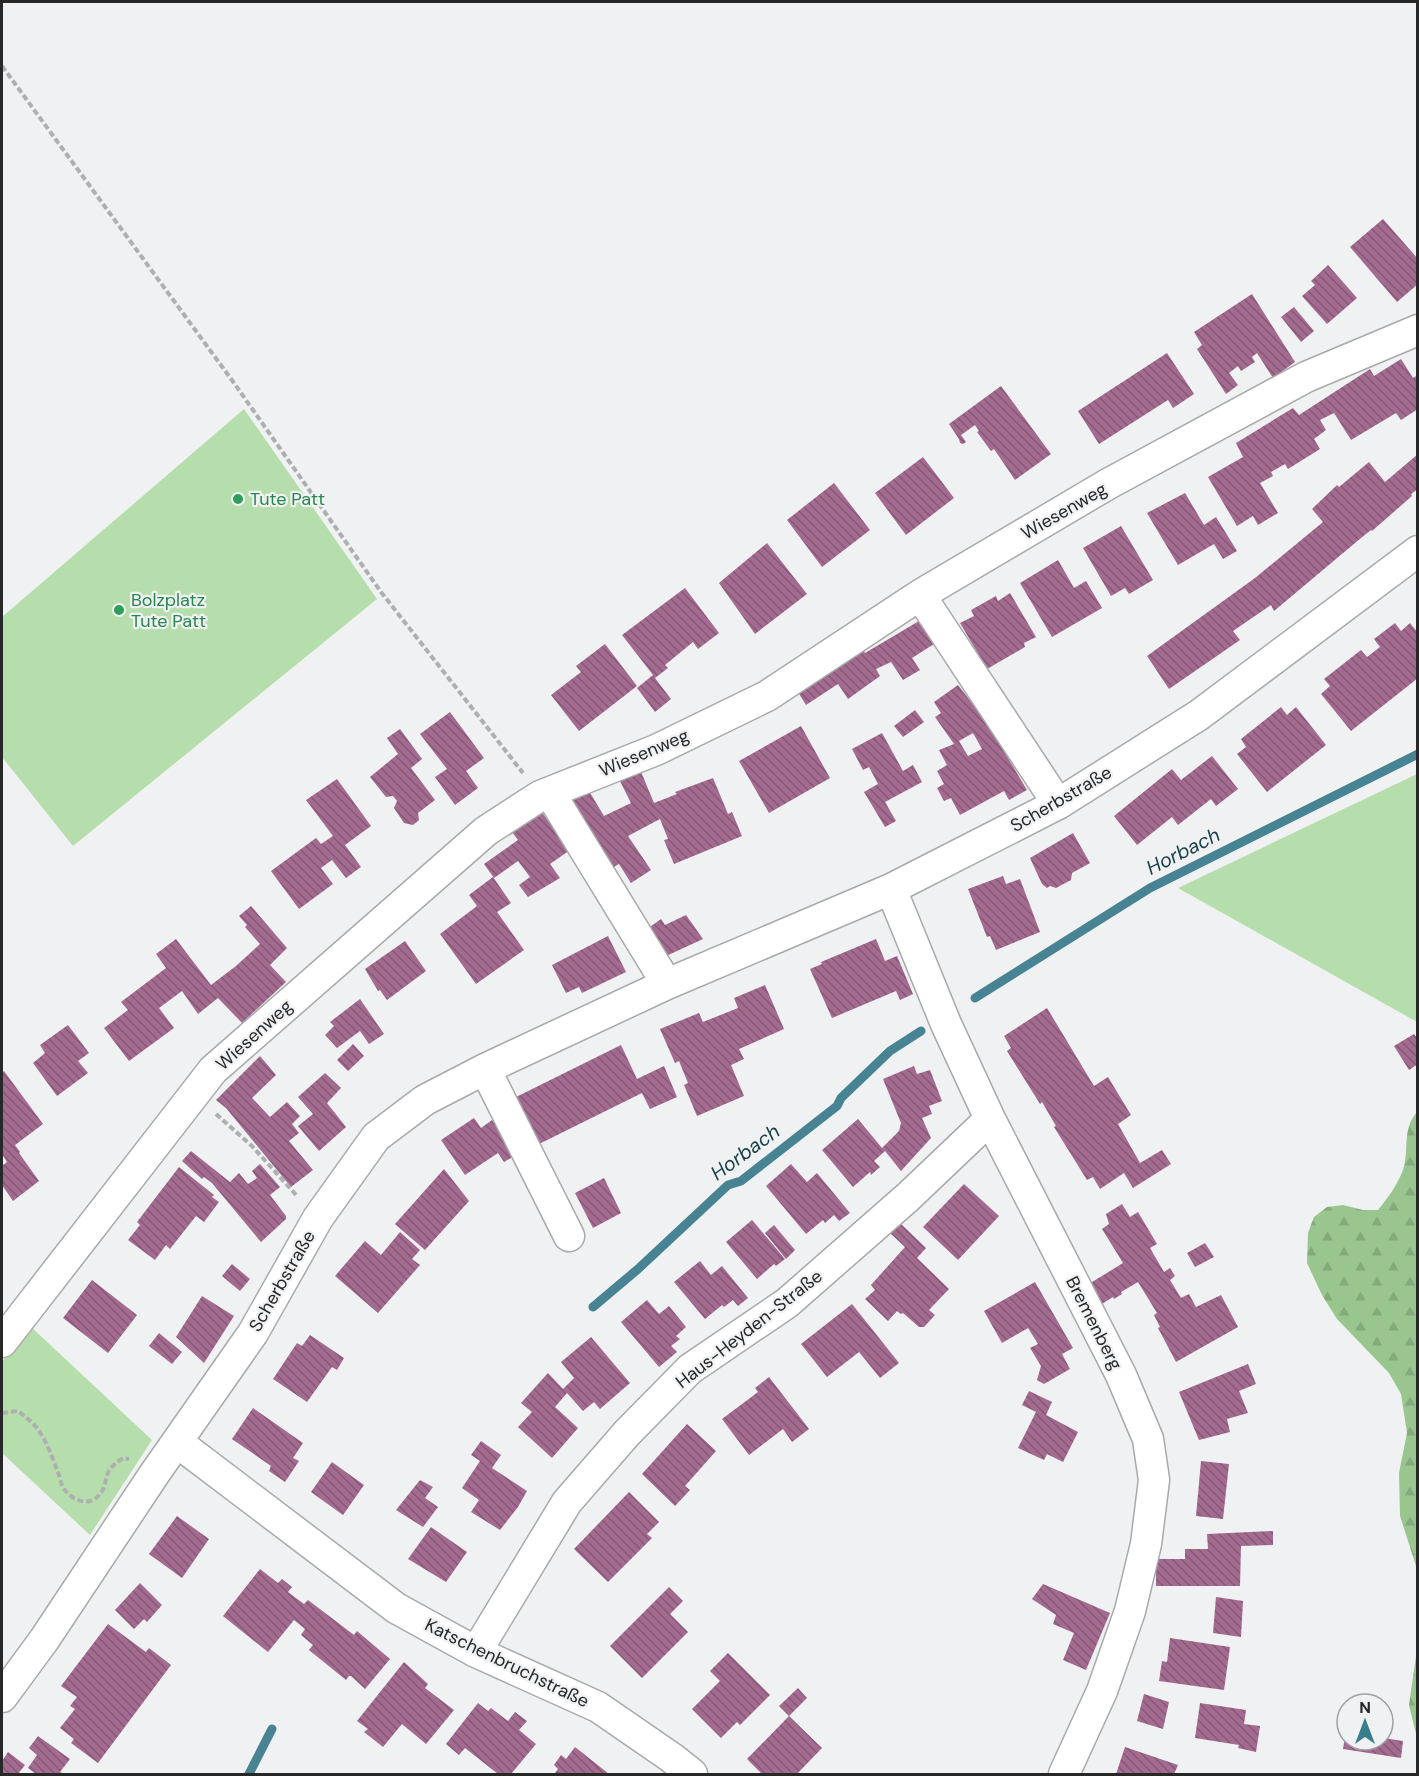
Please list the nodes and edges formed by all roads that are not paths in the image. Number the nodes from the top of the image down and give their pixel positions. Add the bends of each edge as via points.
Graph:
1 (1418, 330) edge
2 (1418, 550) edge
3 (920, 595) junction
4 (545, 794) junction
5 (1058, 804) junction
6 (891, 889) junction
7 (667, 984) junction
8 (485, 1069) junction
9 (990, 1119) junction
10 (568, 1236) dead end
11 (2, 1342) edge
12 (177, 1442) junction
13 (476, 1652) junction
14 (2, 1697) edge
15 (693, 1774) edge
16 (1065, 1774) edge

1 - 3 street, Wiesenweg via 1306,377 1108,484
2 - 5 street, Scherbstraße via 1199,715
3 - 4 street, Wiesenweg via 767,696 656,750
3 - 5 street
4 - 7 street
4 - 11 street, Wiesenweg via 486,831 213,1070
5 - 6 street, Scherbstraße
6 - 7 street, Scherbstraße
6 - 9 street, Bremenberg
7 - 8 street, Scherbstraße
8 - 10 street
8 - 12 street, Scherbstraße via 425,1100 376,1137 318,1218 253,1334
9 - 13 street, Haus-Heyden-Straße via 788,1302 690,1369 627,1433 567,1502
9 - 16 street, Bremenberg via 1121,1375 1148,1439 1155,1480 1146,1544 1130,1611 1102,1691
12 - 13 street, Katschenbruchstraße via 396,1608
12 - 14 street, Scherbstraße
13 - 15 street, Katschenbruchstraße via 598,1707

